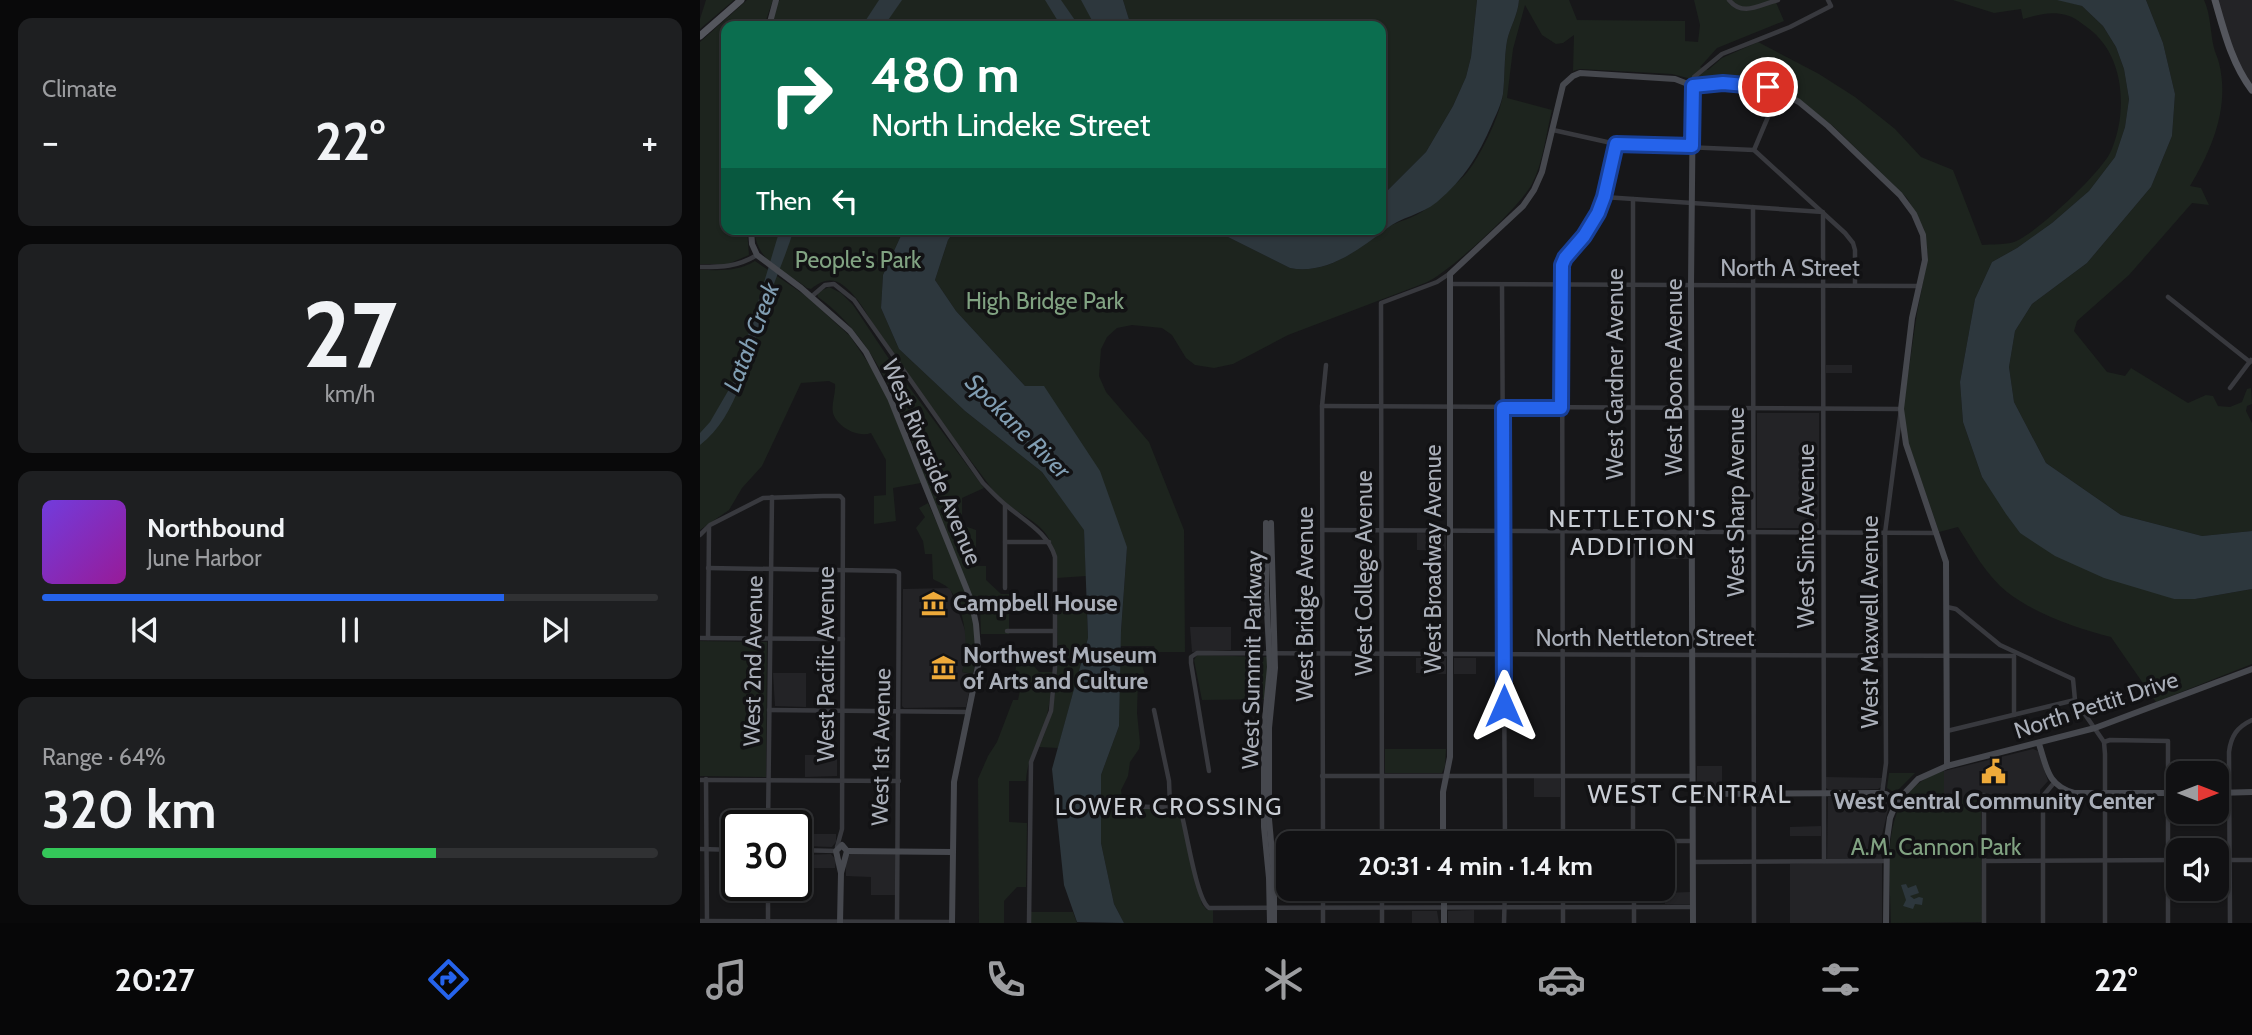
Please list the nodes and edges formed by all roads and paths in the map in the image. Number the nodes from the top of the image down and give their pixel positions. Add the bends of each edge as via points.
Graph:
1 (741, 0) edge
2 (776, 0) edge
3 (1729, 0) edge
4 (1778, 0) edge
5 (1828, 0) edge
6 (2217, 2) edge
7 (770, 21) edge
8 (700, 36) edge
9 (1693, 86) junction
10 (2252, 90) edge
11 (1779, 91) junction
12 (1552, 129) junction
13 (1616, 144) junction
14 (1692, 146) junction
15 (1754, 150) junction
16 (1604, 197) junction
17 (1633, 199) junction
18 (1692, 203) junction
19 (1753, 208) junction
20 (1823, 212) junction
21 (751, 235) edge
22 (757, 255) junction
23 (700, 267) edge
24 (1450, 274) junction
25 (1450, 284) junction
26 (1502, 285) junction
27 (1562, 285) junction
28 (1633, 285) junction
29 (1691, 285) junction
30 (1752, 285) junction
31 (1823, 285) junction
32 (1856, 285) junction
33 (1921, 286) junction
34 (811, 297) junction
35 (2168, 297) dead end
36 (2251, 361) edge
37 (1326, 365) dead end
38 (2230, 388) dead end
39 (1322, 406) junction
40 (1381, 407) junction
41 (1450, 407) junction
42 (1503, 408) junction
43 (1561, 408) junction
44 (1632, 408) junction
45 (1691, 408) junction
46 (1823, 408) junction
47 (1753, 409) junction
48 (1901, 409) junction
49 (772, 497) junction
50 (1005, 505) junction
51 (1268, 523) dead end
52 (709, 527) junction
53 (1322, 530) junction
54 (1381, 530) junction
55 (1450, 531) junction
56 (1503, 531) junction
57 (1563, 531) junction
58 (1632, 531) junction
59 (1691, 532) junction
60 (1753, 532) junction
61 (1823, 532) junction
62 (1885, 533) junction
63 (1937, 533) junction
64 (700, 535) edge
65 (1005, 542) junction
66 (1049, 542) junction
67 (708, 568) junction
68 (771, 568) junction
69 (844, 569) junction
70 (1005, 588) dead end
71 (1947, 607) junction
72 (1007, 631) dead end
73 (1055, 631) junction
74 (700, 638) edge
75 (708, 638) junction
76 (770, 639) junction
77 (843, 639) junction
78 (1272, 654) junction
79 (1322, 654) junction
80 (1382, 654) junction
81 (1450, 654) junction
82 (2014, 654) junction
83 (1504, 655) junction
84 (1562, 655) junction
85 (1633, 655) junction
86 (1692, 656) junction
87 (1754, 656) junction
88 (1824, 656) junction
89 (1886, 656) junction
90 (1947, 656) junction
91 (2252, 669) edge
92 (2075, 699) junction
93 (769, 710) junction
94 (1154, 710) dead end
95 (842, 711) junction
96 (899, 711) junction
97 (968, 712) junction
98 (2014, 715) junction
99 (2252, 720) edge
100 (2095, 728) junction
101 (1947, 731) junction
102 (2104, 742) junction
103 (2039, 744) junction
104 (2168, 761) edge
105 (2229, 761) edge
106 (1947, 766) junction
107 (1209, 771) dead end
108 (1447, 775) junction
109 (1322, 776) junction
110 (1381, 776) junction
111 (1504, 776) junction
112 (1563, 776) junction
113 (1633, 776) junction
114 (1693, 776) junction
115 (703, 779) edge
116 (769, 780) junction
117 (842, 780) junction
118 (899, 781) junction
119 (2053, 784) junction
120 (2252, 792) edge
121 (1824, 793) junction
122 (1882, 793) junction
123 (2105, 793) junction
124 (2166, 793) edge
125 (2230, 793) edge
126 (1693, 794) junction
127 (1754, 794) junction
128 (1984, 795) dead end
129 (1897, 801) junction
130 (1125, 806) dead end
131 (1170, 806) junction
132 (768, 810) edge
133 (2230, 824) edge
134 (842, 829) junction
135 (1322, 831) edge
136 (1382, 831) edge
137 (1443, 831) edge
138 (1504, 831) edge
139 (1563, 831) edge
140 (1633, 831) edge
141 (1675, 841) edge
142 (1693, 841) junction
143 (703, 849) edge
144 (721, 850) edge
145 (812, 850) edge
146 (837, 851) junction
147 (846, 851) junction
148 (898, 852) junction
149 (952, 852) junction
150 (2166, 860) edge
151 (2230, 860) junction
152 (2252, 860) edge
153 (1824, 861) junction
154 (1886, 861) junction
155 (1983, 861) junction
156 (2043, 861) junction
157 (2105, 861) junction
158 (1693, 862) junction
159 (1754, 862) junction
160 (841, 873) junction
161 (768, 901) edge
162 (1322, 901) edge
163 (1382, 901) edge
164 (1444, 901) edge
165 (1504, 901) edge
166 (1563, 901) edge
167 (1634, 901) edge
168 (2168, 901) edge
169 (1634, 907) junction
170 (1693, 907) junction
171 (1382, 908) junction
172 (1444, 908) junction
173 (1504, 908) junction
174 (1563, 908) junction
175 (1272, 909) junction
176 (1322, 909) junction
177 (705, 921) edge
178 (768, 922) edge
179 (841, 922) edge
180 (897, 922) edge
181 (952, 922) edge
182 (1029, 923) edge
183 (1272, 923) edge
184 (1322, 923) edge
185 (1382, 923) edge
186 (1444, 923) edge
187 (1504, 923) edge
188 (1563, 923) edge
189 (1634, 923) edge
190 (1693, 923) edge
191 (1754, 923) edge
192 (1886, 923) edge
193 (1984, 923) edge
194 (2043, 923) edge
195 (2105, 923) edge
196 (2168, 923) edge
197 (2230, 923) edge

1 - 8 main road
2 - 7 street
3 - 4 street via 1742,10
5 - 9 street via 1831,6 1790,27 1722,54 1694,77
6 - 10 main road via 2232,55
9 - 11 street via 1754,84
9 - 12 street via 1675,79 1573,76 1563,85
9 - 14 street, West Boone Avenue
11 - 15 street
11 - 33 street via 1828,126 1908,205 1924,246
12 - 13 street
12 - 24 street via 1540,177 1529,198
13 - 14 street
13 - 16 street
14 - 15 street
14 - 18 street, West Boone Avenue
15 - 20 street
16 - 17 street
16 - 27 street via 1589,229 1565,258
17 - 18 street
17 - 28 street, West Gardner Avenue
18 - 19 street
18 - 29 street, West Boone Avenue
19 - 20 street
19 - 30 street, West Sharp Avenue
20 - 31 street, West Sinto Avenue
20 - 32 street via 1853,243
21 - 22 street
22 - 23 street via 729,268
22 - 34 street, West Riverside Avenue
24 - 25 street, West Broadway Avenue
24 - 40 street, West College Avenue via 1381,303
25 - 26 street, North A Street
25 - 41 street, West Broadway Avenue
26 - 27 street, North A Street
26 - 42 street
27 - 28 street, North A Street
27 - 43 street
28 - 29 street, North A Street
28 - 44 street, West Gardner Avenue
29 - 30 street, North A Street
29 - 45 street, West Boone Avenue
30 - 31 street, North A Street
30 - 47 street, West Sharp Avenue
31 - 32 street, North A Street
31 - 46 street, West Sinto Avenue
32 - 33 street, North A Street
33 - 48 street via 1912,318
34 - 50 street via 825,285 834,284 854,300 983,483
34 - 97 street, West Riverside Avenue via 850,331 880,377 971,600 979,649
35 - 36 street
36 - 38 street
37 - 39 street, West Bridge Avenue
39 - 40 street
39 - 53 street, West Bridge Avenue
40 - 41 street
40 - 54 street, West College Avenue
41 - 42 street
41 - 55 street, West Broadway Avenue
42 - 43 street
42 - 56 street
43 - 44 street
43 - 57 street
44 - 45 street
44 - 58 street, West Gardner Avenue
45 - 47 street
45 - 59 street, West Boone Avenue
46 - 47 street
46 - 48 street
46 - 61 street, West Sinto Avenue
47 - 60 street, West Sharp Avenue
48 - 62 street, West Maxwell Avenue
48 - 63 street via 1906,444
49 - 52 street via 749,504
49 - 68 street, West 2nd Avenue
49 - 69 street, West Pacific Avenue via 843,499
50 - 65 street
50 - 66 street
51 - 78 street, West Summit Parkway
52 - 64 street
52 - 67 street
53 - 54 street
53 - 79 street, West Bridge Avenue
54 - 55 street
54 - 80 street, West College Avenue
55 - 56 street
55 - 81 street, West Broadway Avenue
56 - 57 street
56 - 83 street
57 - 58 street
57 - 84 street
58 - 59 street
58 - 85 street, West Gardner Avenue
59 - 60 street
59 - 86 street, West Boone Avenue
60 - 61 street
60 - 87 street, West Sharp Avenue
61 - 62 street
61 - 88 street, West Sinto Avenue
62 - 63 street
62 - 89 street, West Maxwell Avenue
63 - 71 street via 1946,562
65 - 66 street
65 - 70 street
66 - 73 street via 1055,558
67 - 68 street
67 - 75 street
68 - 69 street
68 - 76 street, West 2nd Avenue
69 - 77 street, West Pacific Avenue
69 - 96 street, West 1st Avenue via 899,573
71 - 82 street via 1956,609
71 - 90 street
72 - 73 street
73 - 182 street via 1051,711 1031,762
74 - 75 street
75 - 76 street
76 - 77 street
76 - 93 street, West 2nd Avenue
77 - 95 street, West Pacific Avenue
78 - 79 street, North Nettleton Street
78 - 107 street, North Nettleton Street via 1193,655
78 - 175 street, West Summit Parkway via 1266,748
79 - 80 street, North Nettleton Street
79 - 109 street, West Bridge Avenue
80 - 81 street, North Nettleton Street
80 - 110 street, West College Avenue
81 - 83 street, North Nettleton Street
81 - 108 street, West Broadway Avenue
82 - 90 street, North Nettleton Street
82 - 92 street via 2073,679
82 - 98 street
83 - 84 street, North Nettleton Street
83 - 111 street
84 - 85 street, North Nettleton Street
84 - 112 street
85 - 86 street, North Nettleton Street
85 - 113 street, West Gardner Avenue
86 - 87 street, North Nettleton Street
86 - 114 street, West Boone Avenue
87 - 88 street, North Nettleton Street
87 - 127 street, West Sharp Avenue
88 - 89 street, North Nettleton Street
88 - 121 street, West Sinto Avenue
89 - 90 street, North Nettleton Street
89 - 122 street, West Maxwell Avenue
90 - 101 street
91 - 100 street, North Pettit Drive
92 - 98 street
92 - 100 street
93 - 95 street
93 - 116 street, West 2nd Avenue
94 - 131 street
95 - 96 street
95 - 117 street, West Pacific Avenue
96 - 97 street
96 - 118 street, West 1st Avenue
97 - 149 street, West Riverside Avenue via 954,782
98 - 101 street
99 - 105 street via 2234,733
100 - 102 street
100 - 103 street, North Pettit Drive
101 - 106 street
102 - 104 street via 2168,741
102 - 123 street
103 - 106 street, North Pettit Drive
103 - 119 street
106 - 129 street, North Pettit Drive via 1918,779
108 - 110 street
108 - 111 street
108 - 137 street, West Broadway Avenue
109 - 110 street
109 - 135 street, West Bridge Avenue
110 - 136 street, West College Avenue
111 - 112 street
111 - 138 street
112 - 113 street
112 - 139 street
113 - 114 street
113 - 140 street, West Gardner Avenue
114 - 126 street, West Boone Avenue
115 - 116 street
115 - 143 street
116 - 117 street
116 - 132 street, West 2nd Avenue
117 - 118 street
117 - 134 street, West Pacific Avenue
118 - 148 street, West 1st Avenue
119 - 123 street via 2074,793
119 - 156 street via 2043,796
120 - 125 street
121 - 122 street
121 - 127 street
121 - 153 street, West Sinto Avenue
122 - 129 street
123 - 124 street
123 - 157 street
126 - 127 street
126 - 142 street, West Boone Avenue
127 - 159 street, West Sharp Avenue
128 - 155 street
129 - 154 street via 1888,829
130 - 131 street
131 - 175 street via 1179,807 1207,908
133 - 151 street
134 - 146 street, West Pacific Avenue
134 - 147 street, West Pacific Avenue
141 - 142 street
142 - 158 street, West Boone Avenue
143 - 144 street
143 - 177 street
145 - 146 street
146 - 147 street via 841,856
146 - 160 street, West Pacific Avenue
147 - 148 street
147 - 160 street, West Pacific Avenue
148 - 149 street
148 - 180 street, West 1st Avenue
149 - 181 street, West Riverside Avenue
150 - 157 street
151 - 152 street
151 - 197 street
153 - 154 street
153 - 159 street
154 - 192 street
155 - 156 street
155 - 193 street
156 - 157 street
156 - 194 street
157 - 195 street
158 - 159 street
158 - 170 street, West Boone Avenue
159 - 191 street, West Sharp Avenue
160 - 179 street, West Pacific Avenue
161 - 178 street
162 - 176 street
163 - 171 street
164 - 172 street
165 - 173 street
166 - 174 street
167 - 169 street
168 - 196 street
169 - 170 street
169 - 174 street
169 - 189 street
170 - 190 street, West Boone Avenue
171 - 172 street
171 - 176 street
171 - 185 street
172 - 173 street
172 - 186 street
173 - 174 street
173 - 187 street
174 - 188 street
175 - 176 street
175 - 183 street, West Summit Parkway
176 - 184 street
177 - 178 street
178 - 179 street
179 - 180 street
180 - 181 street

